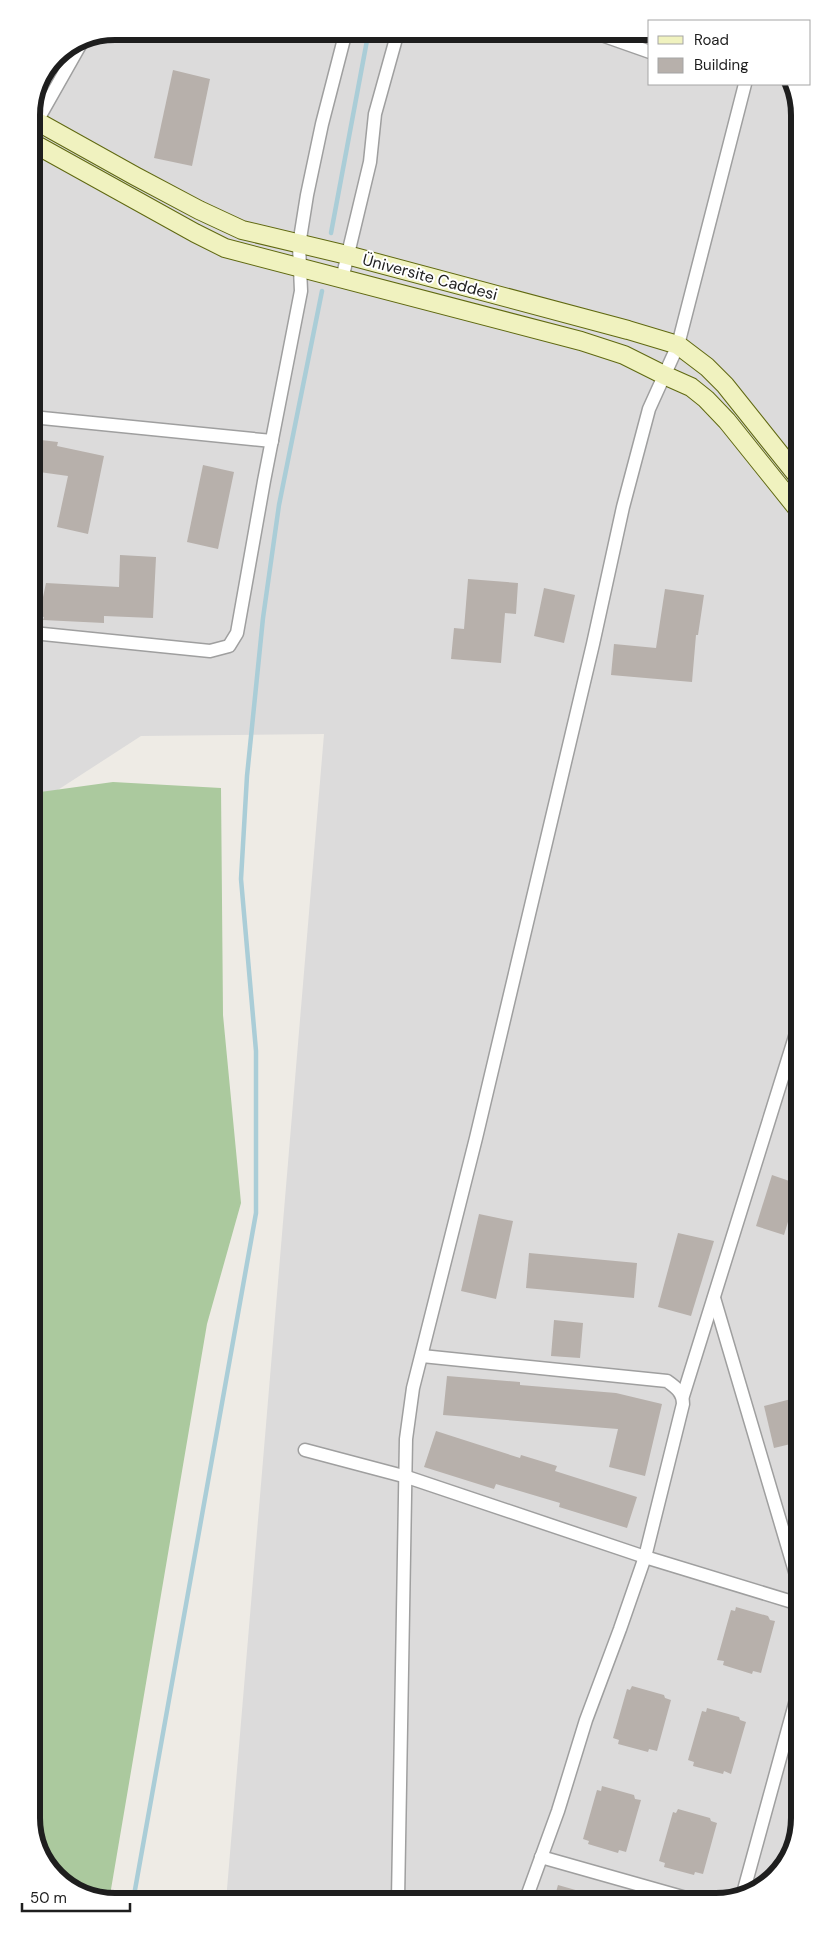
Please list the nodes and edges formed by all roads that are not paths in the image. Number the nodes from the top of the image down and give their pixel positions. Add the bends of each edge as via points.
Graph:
1 (344, 40) edge
2 (396, 40) edge
3 (616, 40) edge
4 (648, 51) edge
5 (76, 52) edge
6 (743, 85) edge
7 (40, 110) edge
8 (40, 123) edge
9 (40, 146) edge
10 (299, 244) junction
11 (347, 255) junction
12 (299, 268) junction
13 (342, 279) junction
14 (678, 345) junction
15 (664, 375) junction
16 (40, 417) edge
17 (272, 441) junction
18 (791, 468) edge
19 (791, 501) edge
20 (40, 634) edge
21 (791, 1050) edge
22 (714, 1298) junction
23 (422, 1356) junction
24 (683, 1396) junction
25 (305, 1450) dead end
26 (407, 1477) junction
27 (645, 1557) junction
28 (791, 1558) edge
29 (791, 1602) edge
30 (791, 1718) edge
31 (541, 1857) junction
32 (745, 1887) edge
33 (398, 1893) edge
34 (528, 1893) edge
35 (668, 1893) edge

1 - 10 street via 312,168
2 - 11 street via 375,114 370,162
3 - 4 street
5 - 7 street
6 - 14 street
8 - 10 main road, Üniversite Caddesi via 199,210 242,230
9 - 12 main road via 218,244
10 - 11 main road, Üniversite Caddesi
10 - 12 street
11 - 13 street
11 - 14 main road, Üniversite Caddesi
12 - 13 main road
12 - 17 street via 301,291
13 - 15 main road via 581,341 624,355
14 - 15 street
14 - 18 main road, Üniversite Caddesi via 726,385
15 - 19 main road via 691,386 706,399 727,420
15 - 23 street via 649,409 623,507
16 - 17 street
17 - 20 street via 237,633 229,646 210,651
21 - 22 street
22 - 24 street
22 - 28 street
23 - 24 street via 667,1381
23 - 26 street via 406,1440
24 - 27 street
25 - 26 street
26 - 27 street
26 - 33 street
27 - 29 street
27 - 31 street
30 - 32 street
31 - 34 street
31 - 35 street

